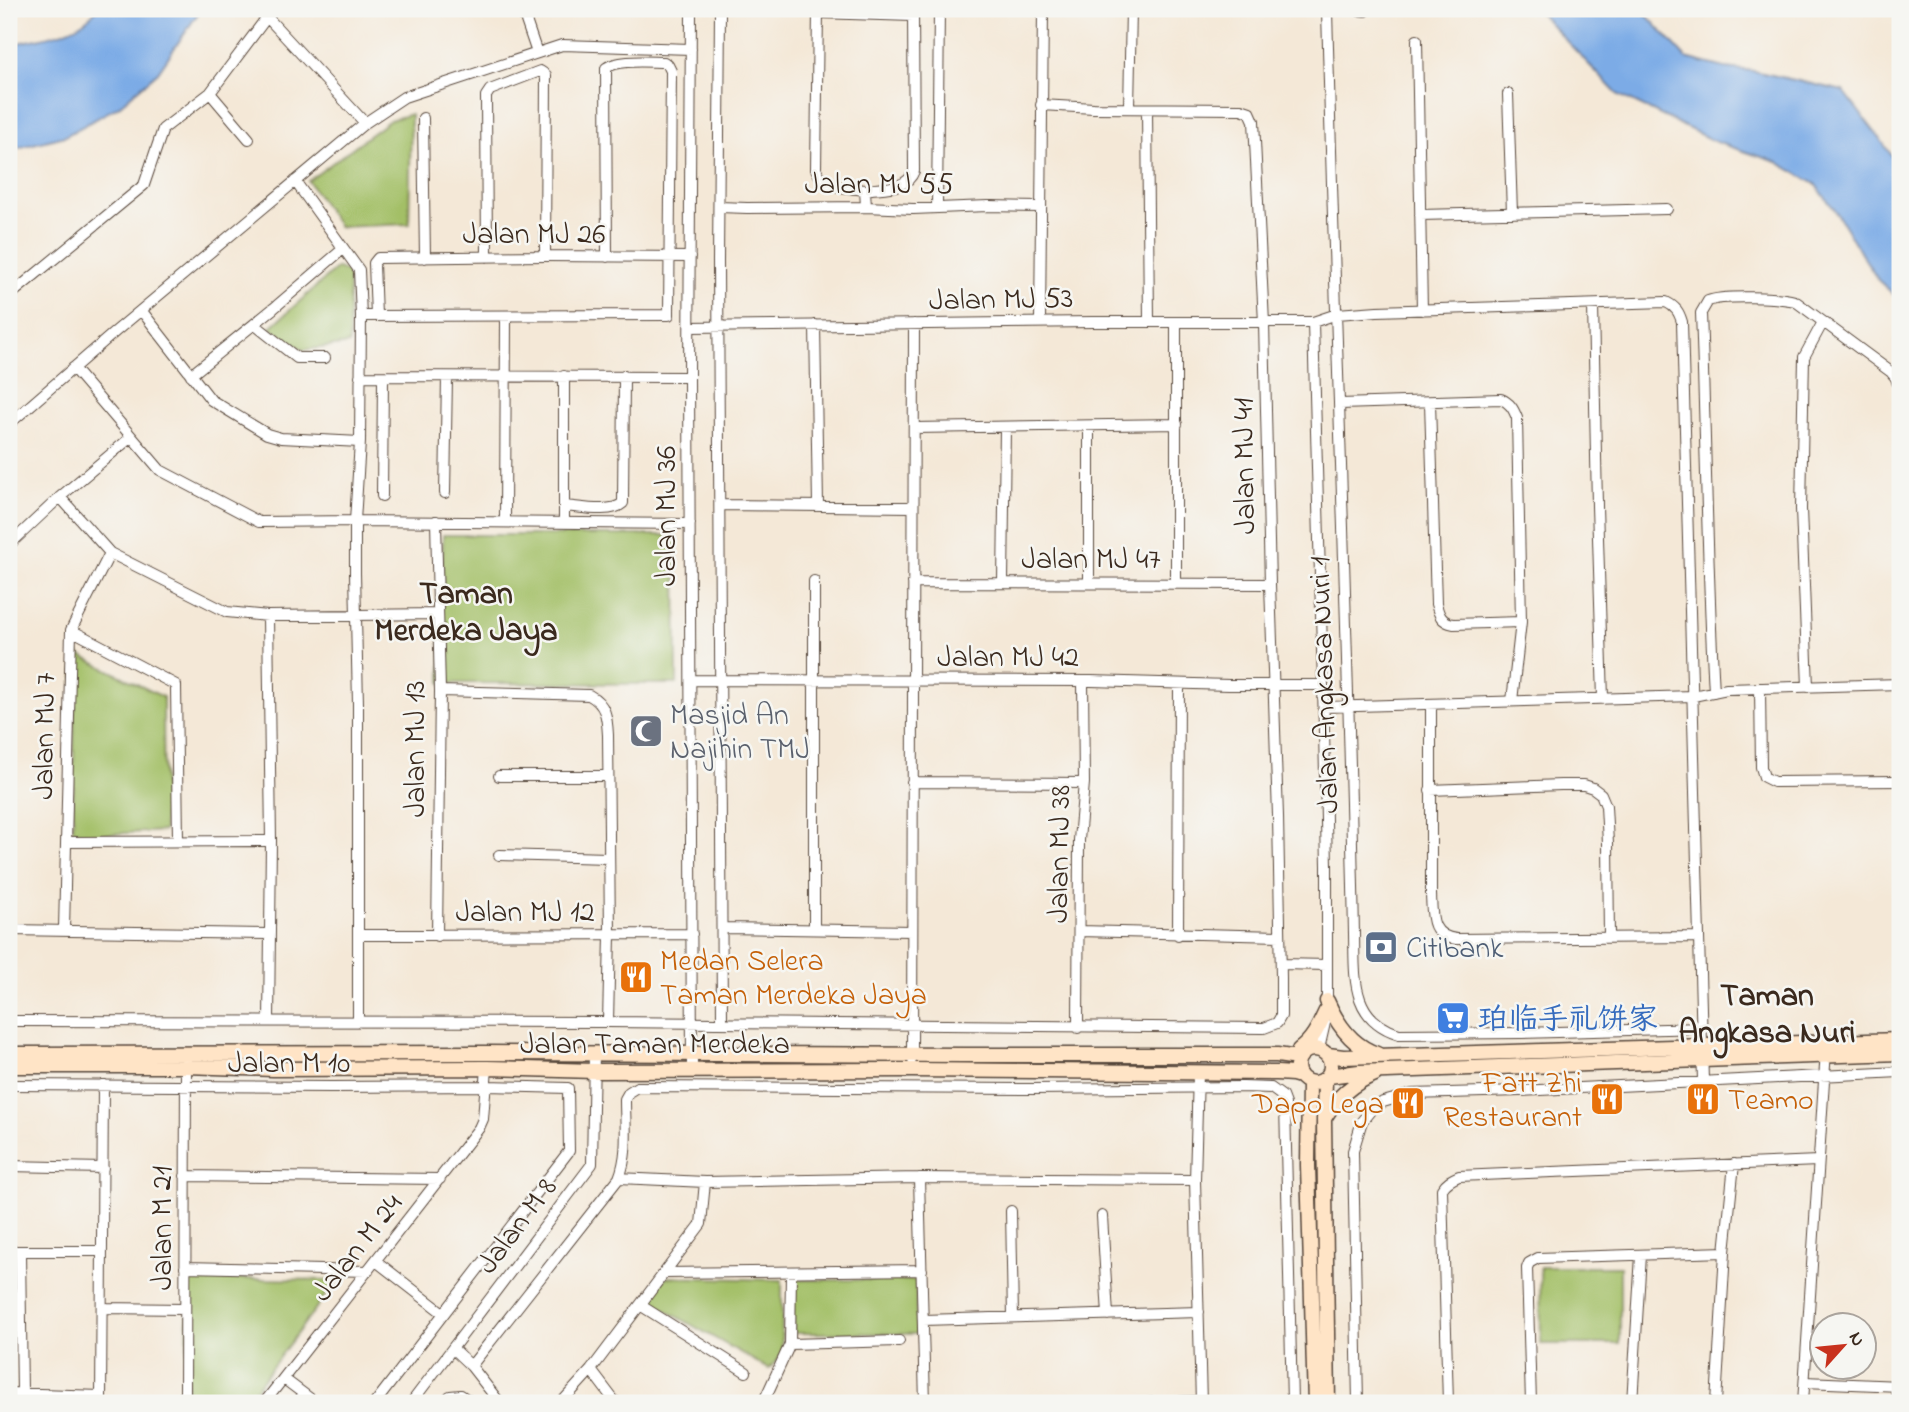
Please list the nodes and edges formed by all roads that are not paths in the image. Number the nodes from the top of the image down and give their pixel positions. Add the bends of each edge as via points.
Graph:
1 (522, 9) edge
2 (691, 9) edge
3 (720, 9) edge
4 (939, 9) edge
5 (1043, 9) edge
6 (1131, 9) edge
7 (1328, 9) edge
8 (1350, 9) edge
9 (818, 11) edge
10 (1365, 11) dead end
11 (913, 12) edge
12 (270, 13) edge
13 (1417, 40) dead end
14 (691, 49) junction
15 (537, 53) junction
16 (210, 93) junction
17 (1508, 94) dead end
18 (1041, 105) junction
19 (1129, 108) junction
20 (1147, 109) junction
21 (423, 118) dead end
22 (365, 123) junction
23 (249, 139) dead end
24 (295, 181) junction
25 (864, 190) junction
26 (719, 207) junction
27 (866, 207) junction
28 (1040, 207) junction
29 (937, 208) junction
30 (1667, 209) dead end
31 (1512, 213) junction
32 (1420, 215) junction
33 (343, 249) junction
34 (545, 256) junction
35 (668, 256) junction
36 (487, 257) junction
37 (607, 257) junction
38 (690, 257) junction
39 (425, 258) junction
40 (9, 296) edge
41 (1593, 305) junction
42 (141, 310) junction
43 (1422, 310) junction
44 (1337, 314) junction
45 (361, 316) junction
46 (376, 316) junction
47 (506, 316) junction
48 (1176, 321) junction
49 (1823, 321) junction
50 (1040, 322) junction
51 (1149, 322) junction
52 (1312, 322) junction
53 (1264, 323) junction
54 (254, 324) junction
55 (914, 324) junction
56 (814, 325) junction
57 (719, 326) junction
58 (690, 327) junction
59 (325, 358) dead end
60 (73, 368) junction
61 (191, 375) junction
62 (360, 376) junction
63 (505, 376) junction
64 (564, 376) junction
65 (624, 376) junction
66 (447, 377) junction
67 (689, 377) junction
68 (383, 378) junction
69 (1430, 402) junction
70 (1340, 404) junction
71 (9, 424) edge
72 (1177, 424) junction
73 (1005, 426) junction
74 (1089, 426) junction
75 (914, 428) junction
76 (130, 438) junction
77 (360, 442) junction
78 (445, 493) dead end
79 (1900, 495) edge
80 (382, 496) dead end
81 (60, 497) junction
82 (720, 505) junction
83 (564, 506) junction
84 (818, 506) junction
85 (913, 507) junction
86 (355, 521) junction
87 (436, 522) junction
88 (505, 522) junction
89 (564, 522) junction
90 (690, 524) junction
91 (1900, 534) edge
92 (9, 545) edge
93 (110, 552) junction
94 (814, 581) dead end
95 (913, 583) junction
96 (1003, 583) junction
97 (1089, 583) junction
98 (1175, 583) junction
99 (1270, 584) junction
100 (355, 614) junction
101 (438, 614) junction
102 (268, 616) junction
103 (1521, 622) junction
104 (71, 631) junction
105 (692, 680) junction
106 (720, 680) junction
107 (815, 680) junction
108 (913, 680) junction
109 (1083, 681) junction
110 (1180, 684) junction
111 (1900, 684) edge
112 (1274, 685) junction
113 (1323, 685) junction
114 (1808, 687) junction
115 (1760, 688) junction
116 (440, 691) junction
117 (1714, 692) junction
118 (1693, 696) junction
119 (1603, 699) junction
120 (1512, 701) junction
121 (1430, 704) junction
122 (1349, 706) junction
123 (1324, 707) junction
124 (499, 776) dead end
125 (608, 776) junction
126 (1900, 781) edge
127 (912, 782) junction
128 (1084, 783) junction
129 (1430, 790) junction
130 (178, 841) junction
131 (271, 841) junction
132 (66, 842) junction
133 (499, 855) dead end
134 (608, 858) junction
135 (722, 928) junction
136 (814, 929) junction
137 (9, 930) edge
138 (64, 930) junction
139 (912, 931) junction
140 (1080, 931) junction
141 (270, 934) junction
142 (692, 934) junction
143 (358, 935) junction
144 (610, 935) junction
145 (1178, 935) junction
146 (437, 936) junction
147 (1280, 936) junction
148 (1699, 937) junction
149 (1609, 938) junction
150 (1281, 964) junction
151 (1327, 965) junction
152 (1327, 1006) junction
153 (9, 1021) edge
154 (269, 1021) junction
155 (358, 1021) junction
156 (608, 1021) junction
157 (722, 1022) junction
158 (692, 1023) junction
159 (912, 1024) junction
160 (1078, 1028) junction
161 (1702, 1028) junction
162 (1900, 1040) edge
163 (1826, 1049) junction
164 (1323, 1052) junction
165 (594, 1053) junction
166 (692, 1053) junction
167 (1900, 1053) edge
168 (9, 1054) edge
169 (1703, 1054) junction
170 (912, 1055) junction
171 (1277, 1055) junction
172 (1383, 1055) junction
173 (1298, 1058) junction
174 (186, 1060) junction
175 (9, 1066) edge
176 (486, 1068) junction
177 (912, 1070) junction
178 (594, 1071) junction
179 (692, 1071) junction
180 (1382, 1071) junction
181 (1900, 1072) edge
182 (1278, 1073) junction
183 (1824, 1076) junction
184 (1327, 1078) junction
185 (1304, 1079) junction
186 (1197, 1080) junction
187 (1703, 1081) junction
188 (9, 1085) edge
189 (103, 1085) junction
190 (186, 1085) junction
191 (486, 1086) junction
192 (1316, 1121) junction
193 (1818, 1161) junction
194 (1734, 1164) junction
195 (9, 1167) edge
196 (103, 1168) junction
197 (185, 1176) junction
198 (619, 1178) junction
199 (919, 1178) junction
200 (440, 1179) junction
201 (1195, 1180) junction
202 (705, 1182) junction
203 (1011, 1211) dead end
204 (1102, 1216) dead end
205 (14, 1251) edge
206 (102, 1251) junction
207 (1725, 1252) junction
208 (1641, 1255) junction
209 (376, 1261) junction
210 (185, 1267) junction
211 (922, 1269) junction
212 (368, 1271) junction
213 (791, 1272) junction
214 (664, 1273) junction
215 (640, 1305) junction
216 (102, 1308) junction
217 (185, 1309) junction
218 (1199, 1312) junction
219 (443, 1313) junction
220 (1108, 1315) junction
221 (1013, 1317) junction
222 (923, 1320) junction
223 (1900, 1327) edge
224 (899, 1342) dead end
225 (790, 1344) junction
226 (453, 1349) junction
227 (471, 1366) junction
228 (591, 1370) junction
229 (747, 1372) dead end
230 (284, 1379) junction
231 (1805, 1382) junction
232 (1898, 1386) edge
233 (9, 1392) edge
234 (22, 1393) junction
235 (101, 1400) edge
236 (1201, 1402) edge
237 (185, 1403) edge
238 (264, 1403) edge
239 (316, 1403) edge
240 (375, 1403) edge
241 (411, 1403) edge
242 (444, 1403) edge
243 (472, 1403) edge
244 (500, 1403) edge
245 (561, 1403) edge
246 (616, 1403) edge
247 (763, 1403) edge
248 (925, 1403) edge
249 (1146, 1403) edge
250 (1292, 1403) edge
251 (1315, 1403) edge
252 (1328, 1403) edge
253 (1358, 1403) edge
254 (1448, 1403) edge
255 (1531, 1403) edge
256 (1632, 1403) edge
257 (1716, 1403) edge
258 (1803, 1403) edge
259 (1896, 1403) edge

1 - 15 street
2 - 14 street, Jalan MJ 36
3 - 26 street
4 - 29 street
5 - 18 street
6 - 19 street
7 - 44 street, Jalan Angkasa Nuri 1
8 - 10 street
9 - 11 street
9 - 25 street via 816,169 825,183
11 - 25 street via 915,171 906,184
12 - 16 street
12 - 22 street
13 - 32 street
14 - 15 street via 562,45
14 - 38 street, Jalan MJ 36
15 - 22 street via 404,97
16 - 23 street
16 - 40 street via 163,129 144,185
17 - 31 street
18 - 19 street, Jalan MJ 41
18 - 28 street
19 - 20 street, Jalan MJ 41
20 - 51 street
20 - 53 street, Jalan MJ 41 via 1241,109 1252,115
21 - 39 street
22 - 24 street
24 - 33 street
24 - 42 street
25 - 27 street
26 - 27 street, Jalan MJ 55
26 - 57 street
27 - 29 street, Jalan MJ 55
28 - 29 street, Jalan MJ 55
28 - 50 street
30 - 31 street
31 - 32 street
32 - 43 street
33 - 45 street via 359,271
33 - 54 street
34 - 36 street, Jalan MJ 26
34 - 36 street via 546,75 540,71 490,90 486,96
34 - 37 street, Jalan MJ 26
35 - 37 street, Jalan MJ 26
35 - 37 street via 671,71 664,62 619,63 606,68
35 - 38 street, Jalan MJ 26
35 - 47 street via 669,316
36 - 39 street, Jalan MJ 26
38 - 58 street, Jalan MJ 36
39 - 46 street, Jalan MJ 26 via 378,258 374,263
41 - 43 street, Jalan MJ 53
41 - 118 street, Jalan MJ 53 via 1666,302 1674,306 1682,322
41 - 119 street
42 - 60 street
42 - 61 street
43 - 44 street, Jalan MJ 53
44 - 52 street, Jalan MJ 53
44 - 70 street, Jalan Angkasa Nuri 1
45 - 46 street
45 - 62 street
46 - 47 street
47 - 63 street
48 - 51 street, Jalan MJ 53
48 - 53 street, Jalan MJ 53
48 - 72 street
49 - 79 street via 1896,378 1900,391
49 - 114 street via 1804,357 1803,370 1801,509
49 - 117 street via 1795,301 1781,298 1713,299 1701,313
50 - 51 street, Jalan MJ 53
50 - 55 street, Jalan MJ 53
52 - 53 street, Jalan MJ 53
52 - 113 street
53 - 99 street, Jalan MJ 41
54 - 59 street via 297,358
54 - 61 street
55 - 56 street, Jalan MJ 53
55 - 75 street
56 - 57 street, Jalan MJ 53
56 - 84 street
57 - 58 street, Jalan MJ 53
57 - 82 street
58 - 67 street, Jalan MJ 36
60 - 71 street
60 - 76 street
61 - 77 street via 211,400 267,434
62 - 68 street
62 - 77 street
63 - 64 street
63 - 66 street
63 - 88 street
64 - 65 street
64 - 83 street
65 - 67 street
65 - 83 street via 623,503 610,509
66 - 68 street
66 - 78 street
67 - 90 street, Jalan MJ 36
68 - 80 street
69 - 70 street
69 - 103 street via 1436,604 1441,618 1454,624
69 - 103 street via 1501,399 1514,408
70 - 122 street, Jalan Angkasa Nuri 1
72 - 74 street
72 - 98 street
73 - 74 street
73 - 75 street
73 - 96 street
74 - 97 street
75 - 85 street
76 - 81 street
76 - 86 street via 160,470 259,522
77 - 86 street
79 - 91 street
81 - 92 street
81 - 93 street
82 - 84 street
82 - 106 street
83 - 89 street
84 - 85 street
85 - 95 street
86 - 87 street
86 - 100 street
87 - 88 street
87 - 101 street, Jalan MJ 13
88 - 89 street
89 - 90 street
90 - 105 street, Jalan MJ 36
93 - 102 street via 227,612
93 - 104 street, Jalan MJ 7
94 - 107 street
95 - 96 street, Jalan MJ 47
95 - 108 street
96 - 97 street, Jalan MJ 47
97 - 98 street, Jalan MJ 47
98 - 99 street, Jalan MJ 47
99 - 112 street, Jalan MJ 41
100 - 101 street
100 - 102 street
100 - 143 street
101 - 116 street, Jalan MJ 13
102 - 131 street
103 - 120 street
104 - 130 street via 176,685
104 - 132 street, Jalan MJ 7
105 - 106 street, Jalan MJ 42
105 - 142 street, Jalan MJ 36
106 - 107 street, Jalan MJ 42
106 - 135 street
107 - 108 street, Jalan MJ 42
107 - 136 street
108 - 109 street, Jalan MJ 42
108 - 127 street
109 - 110 street, Jalan MJ 42
109 - 128 street, Jalan MJ 38
110 - 112 street, Jalan MJ 42
110 - 145 street
111 - 114 street
112 - 113 street, Jalan MJ 42
112 - 147 street, Jalan MJ 41
113 - 123 street
114 - 115 street
115 - 117 street
115 - 126 street via 1764,777 1774,782
116 - 125 street via 589,695 607,715
116 - 146 street, Jalan MJ 13
117 - 118 street
118 - 119 street
118 - 148 street
119 - 120 street
120 - 121 street
121 - 122 street
121 - 129 street
122 - 123 street
122 - 161 street, Jalan Angkasa Nuri 1 via 1356,984 1364,1010 1375,1022 1387,1030 1413,1035
123 - 151 street
124 - 125 street
125 - 134 street
127 - 128 street
127 - 139 street
128 - 140 street, Jalan MJ 38
129 - 149 street via 1433,918 1440,934 1456,939
129 - 149 street via 1594,788 1606,806
130 - 131 street
130 - 132 street
131 - 141 street
132 - 138 street, Jalan MJ 7
133 - 134 street
134 - 144 street
135 - 136 street
135 - 157 street
136 - 139 street
137 - 138 street
138 - 141 street
139 - 159 street
140 - 145 street
140 - 160 street, Jalan MJ 38
141 - 154 street
142 - 144 street, Jalan MJ 12
142 - 158 street, Jalan MJ 36
143 - 146 street, Jalan MJ 12
143 - 155 street
144 - 146 street, Jalan MJ 12
144 - 156 street
145 - 147 street
147 - 150 street, Jalan MJ 41
148 - 149 street
148 - 161 street
150 - 151 street
150 - 160 street, Jalan MJ 41 via 1281,1016 1273,1026
151 - 152 street
152 - 164 street
152 - 171 main road via 1307,1045
152 - 172 main road via 1347,1035 1366,1051
153 - 154 street
154 - 155 street
155 - 156 street
156 - 158 street
157 - 158 street
157 - 159 street
158 - 166 street, Jalan MJ 36
159 - 160 street
159 - 170 street
161 - 169 street
162 - 163 main road
163 - 167 main road
163 - 169 main road
163 - 183 street
164 - 172 main road via 1342,1057
164 - 173 main road via 1307,1050
164 - 184 main road via 1332,1068
165 - 166 main road, Jalan Taman Merdeka
165 - 174 main road, Jalan Taman Merdeka
165 - 178 street, Jalan M 8
166 - 170 main road, Jalan Taman Merdeka
166 - 179 street, Jalan MJ 36
168 - 174 main road, Jalan Taman Merdeka
169 - 172 main road
169 - 180 main road
169 - 187 street
170 - 171 main road, Jalan Taman Merdeka
170 - 177 street
171 - 173 main road, Jalan Taman Merdeka
173 - 185 main road via 1297,1070
174 - 175 main road, Jalan Taman Merdeka
174 - 176 main road, Jalan Taman Merdeka via 273,1069
174 - 190 street, Jalan M 21
176 - 178 main road, Jalan Taman Merdeka
176 - 191 street
177 - 179 main road, Jalan Taman Merdeka
177 - 186 main road, Jalan Taman Merdeka
178 - 179 main road, Jalan Taman Merdeka
178 - 226 street, Jalan M 8 via 592,1164
180 - 184 main road
180 - 192 main road via 1365,1078
181 - 183 street
182 - 185 main road, Jalan Taman Merdeka
182 - 186 main road, Jalan Taman Merdeka
182 - 192 main road via 1304,1093
183 - 187 street
183 - 193 street
184 - 185 main road via 1320,1083
184 - 192 main road
185 - 192 main road
186 - 198 street via 1032,1089 636,1087 625,1099 625,1152
186 - 201 street
186 - 250 street via 1271,1088 1285,1104
187 - 253 street via 1412,1094 1371,1110 1362,1121 1353,1151
188 - 189 street, Jalan M 10
189 - 190 street, Jalan M 10
189 - 196 street
190 - 191 street, Jalan M 10
190 - 197 street, Jalan M 21
191 - 200 street, Jalan M 24 via 479,1128
191 - 219 street, Jalan M 10 via 568,1088 569,1151
192 - 251 main road via 1308,1165
192 - 252 main road
193 - 194 street
193 - 231 street
194 - 207 street
194 - 254 street via 1460,1176 1445,1184
195 - 196 street
196 - 206 street
197 - 200 street
197 - 210 street, Jalan M 21
198 - 202 street
198 - 227 street
199 - 201 street
199 - 202 street
199 - 211 street
200 - 209 street, Jalan M 24
201 - 218 street
202 - 214 street via 701,1224
203 - 221 street
204 - 220 street
205 - 206 street
205 - 234 street
206 - 216 street
207 - 208 street
207 - 257 street
208 - 255 street via 1538,1258 1529,1263
208 - 256 street
209 - 212 street, Jalan M 24
209 - 219 street
210 - 212 street
210 - 217 street, Jalan M 21
211 - 213 street
211 - 222 street
212 - 230 street, Jalan M 24
213 - 214 street
213 - 225 street
214 - 215 street
215 - 228 street
215 - 229 street
216 - 217 street
216 - 235 street
217 - 237 street, Jalan M 21
218 - 220 street
218 - 236 street
219 - 240 street
220 - 221 street
221 - 222 street
222 - 248 street
223 - 232 street
224 - 225 street
225 - 247 street
226 - 227 street
226 - 241 street, Jalan M 8
227 - 244 street
228 - 245 street
228 - 246 street
230 - 238 street, Jalan M 24
230 - 239 street
231 - 232 street
231 - 258 street
232 - 259 street
233 - 234 street
234 - 235 street
236 - 249 street
242 - 243 street via 450,1396 461,1395

